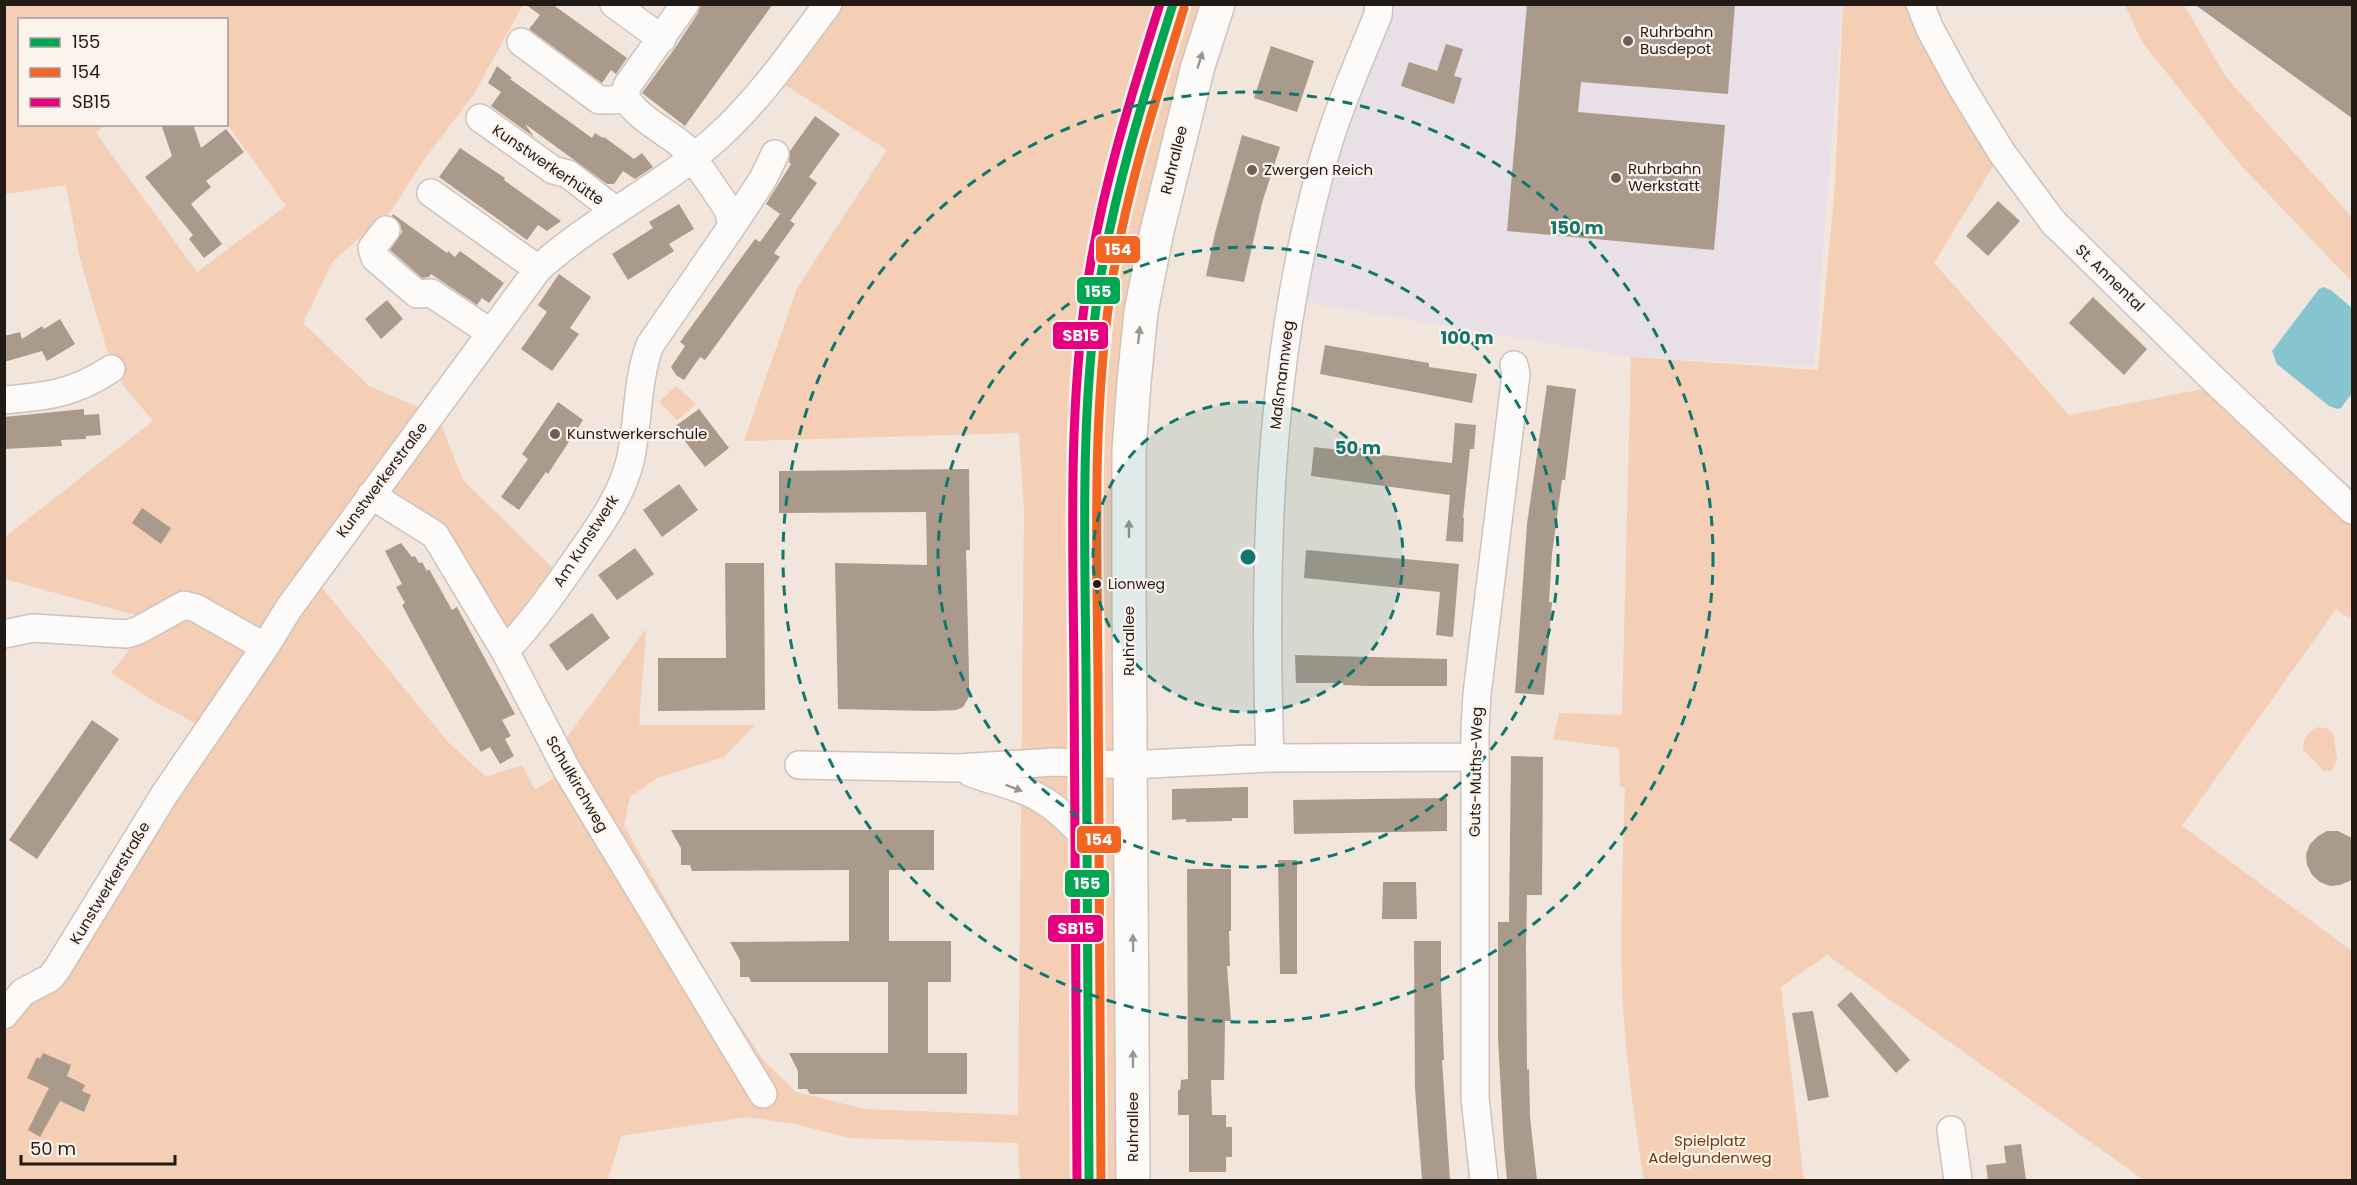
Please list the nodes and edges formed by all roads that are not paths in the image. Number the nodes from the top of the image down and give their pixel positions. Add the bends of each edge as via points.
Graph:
1 (614, 4) edge
2 (685, 4) edge
3 (828, 4) edge
4 (1173, 4) edge
5 (1218, 4) edge
6 (1379, 4) edge
7 (1920, 4) edge
8 (662, 39) junction
9 (520, 42) dead end
10 (625, 97) junction
11 (480, 118) dead end
12 (775, 154) dead end
13 (694, 157) junction
14 (431, 193) dead end
15 (616, 211) junction
16 (732, 226) junction
17 (386, 230) dead end
18 (538, 269) junction
19 (491, 333) junction
20 (1514, 365) dead end
21 (111, 369) dead end
22 (4, 400) edge
23 (371, 495) junction
24 (2352, 510) edge
25 (4, 634) edge
26 (265, 647) junction
27 (505, 651) junction
28 (1475, 757) junction
29 (1270, 758) junction
30 (1086, 762) junction
31 (799, 765) dead end
32 (1130, 765) junction
33 (959, 768) junction
34 (1088, 840) junction
35 (14, 990) edge
36 (4, 1016) edge
37 (763, 1094) dead end
38 (1951, 1130) dead end
39 (1089, 1180) edge
40 (1133, 1180) edge
41 (1484, 1180) edge
42 (1958, 1180) edge

1 - 8 street
2 - 8 street
3 - 13 street, Kunstwerkerstraße via 746,108
4 - 30 main road via 1139,111 1110,225 1093,332 1087,419
32 -> 5 main road, Ruhrallee via 1129,451 1141,312 1182,128
6 - 29 street, Maßmannweg via 1320,170 1295,278 1270,479
7 - 24 street, St. Annental via 1961,86 2002,153 2053,222
8 - 10 street via 627,86
9 - 10 street via 599,100
10 - 13 street
11 - 15 street, Kunstwerkerhütte via 553,170 568,174
12 - 16 street, Am Kunstwerk
13 - 15 street, Kunstwerkerstraße
13 - 16 street via 728,209
14 - 18 street
15 - 18 street, Kunstwerkerstraße
16 - 27 street, Am Kunstwerk via 650,345 643,364 630,461 622,485 546,602
17 - 19 street via 372,248 375,258 417,294 431,293
18 - 19 street, Kunstwerkerstraße
19 - 23 street, Kunstwerkerstraße
20 - 28 street, Guts-Muths-Weg via 1477,694
21 - 22 street via 68,392
23 - 26 street, Kunstwerkerstraße
23 - 27 street, Schulkirchweg via 435,535
25 - 26 street via 33,628 127,634 184,605
26 - 35 street, Kunstwerkerstraße via 164,795 57,969 50,978
27 - 37 street, Schulkirchweg via 567,770
28 - 29 street
28 - 41 street, Guts-Muths-Weg via 1474,1098
29 - 32 street
30 - 32 street
30 - 33 street
30 - 34 main road
31 - 33 street
40 -> 32 main road, Ruhrallee
33 -> 34 street via 1045,800
34 - 39 main road
35 - 36 street, Kunstwerkerstraße
38 - 42 street

